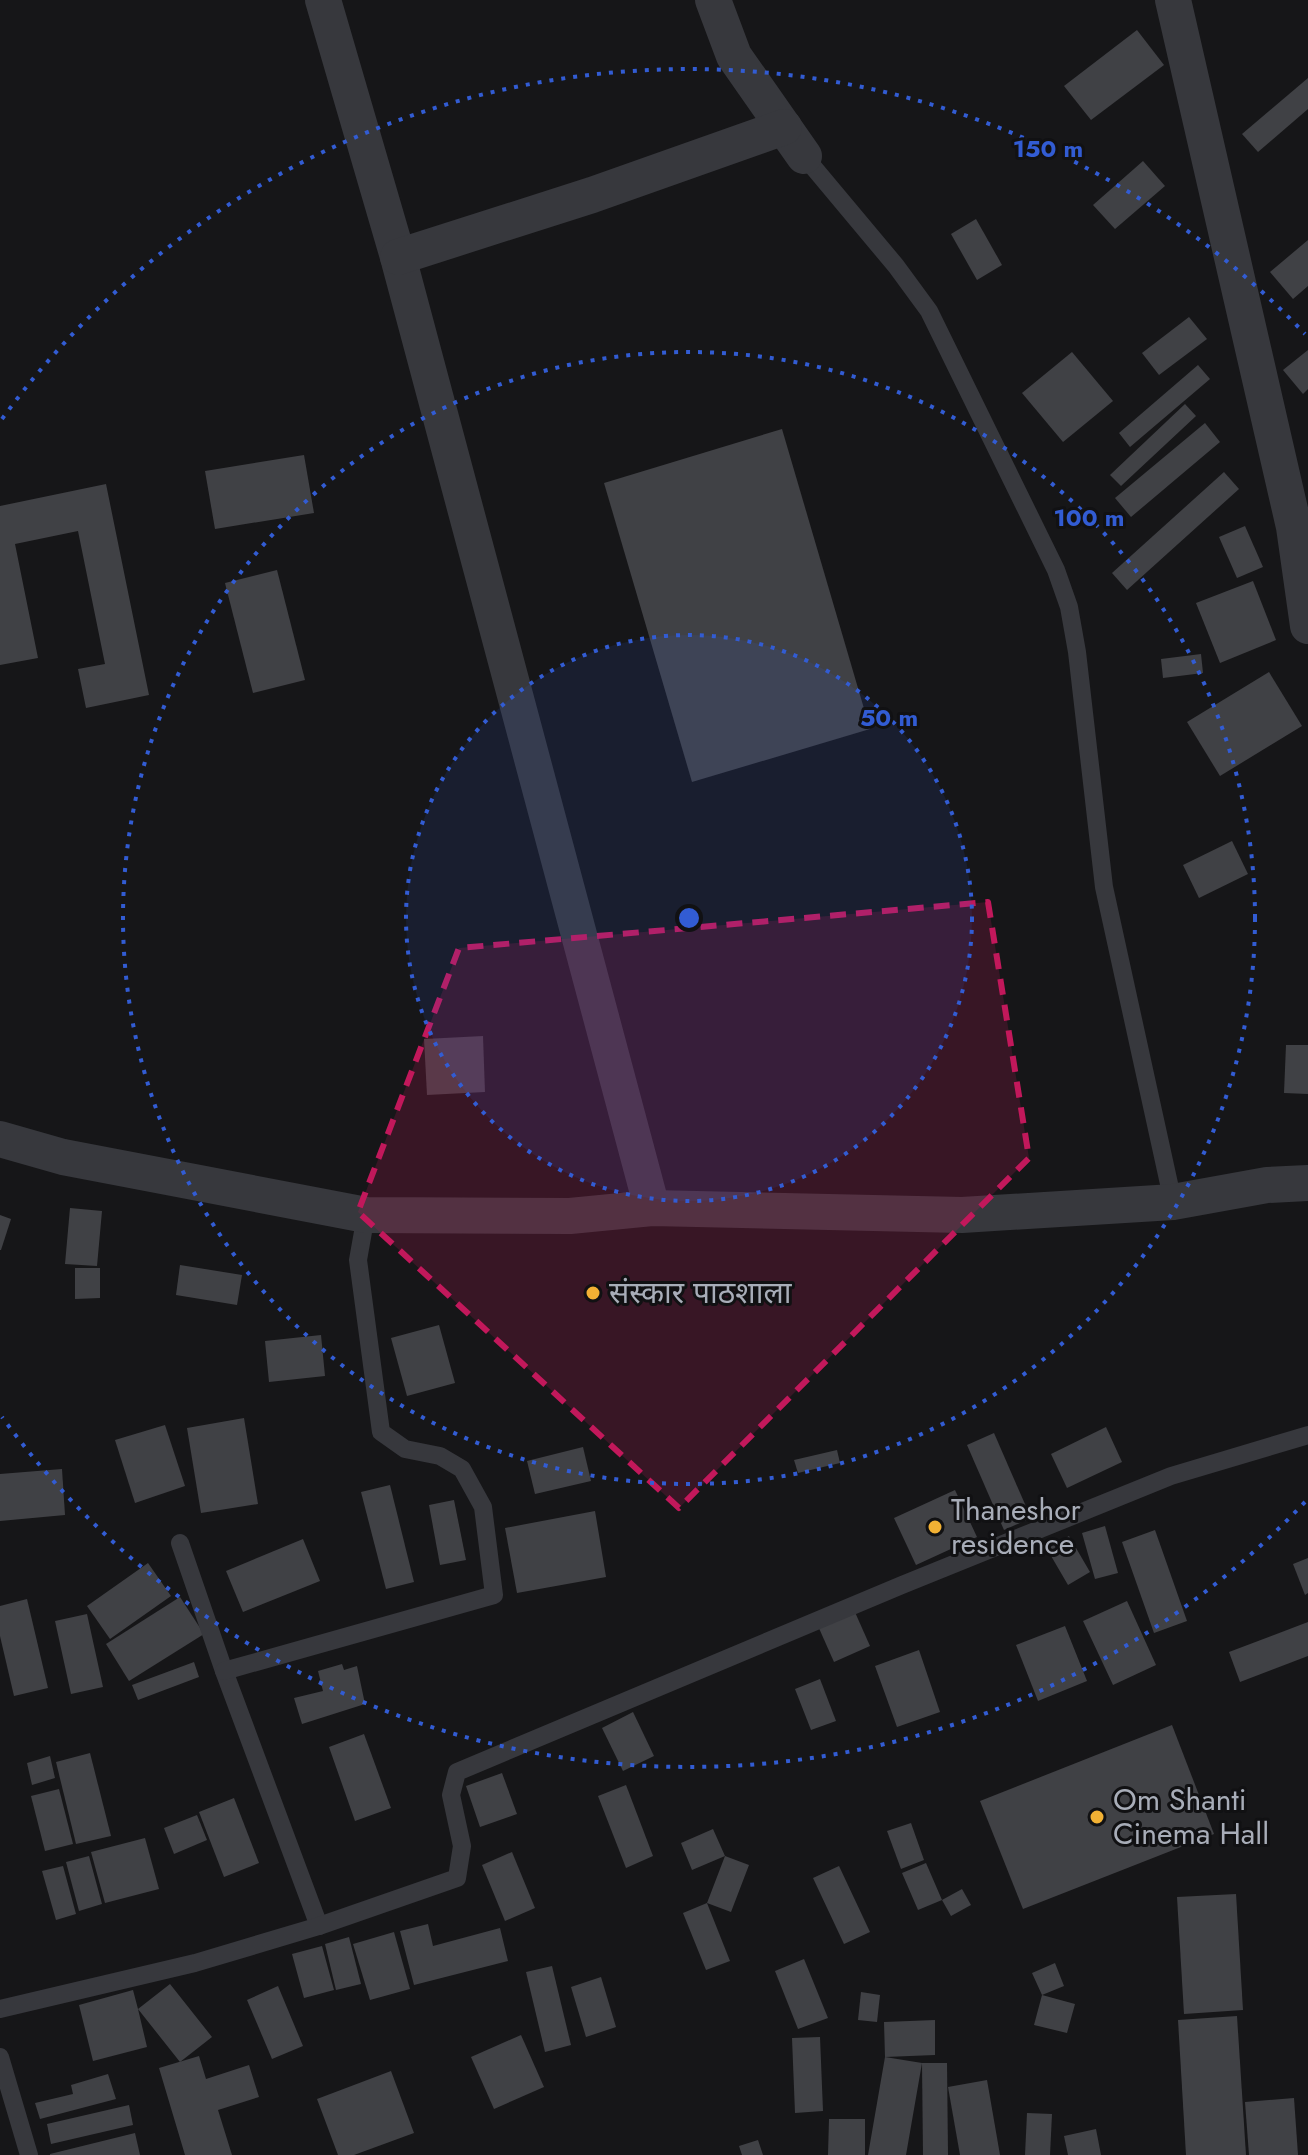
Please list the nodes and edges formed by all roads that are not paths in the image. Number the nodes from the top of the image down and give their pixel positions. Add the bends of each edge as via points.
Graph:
1 (323, 0) edge
2 (713, 0) edge
3 (1173, 0) edge
4 (794, 142) junction
5 (398, 257) junction
6 (1308, 626) edge
7 (0, 1139) edge
8 (1308, 1183) edge
9 (1173, 1202) junction
10 (652, 1208) junction
11 (366, 1215) junction
12 (1308, 1435) edge
13 (180, 1543) dead end
14 (224, 1671) junction
15 (319, 1926) junction
16 (0, 2009) edge
17 (0, 2057) edge
18 (29, 2155) edge

1 - 5 street
2 - 4 street via 734,56
3 - 6 street via 1294,527
4 - 5 street via 592,195
4 - 9 lane via 929,311 1069,607 1104,887
5 - 10 street
7 - 11 street via 63,1157
8 - 9 street
9 - 10 street via 962,1215
10 - 11 street via 570,1216
11 - 14 lane via 358,1260 381,1432 405,1449 440,1456 462,1469 483,1507 494,1595
12 - 15 lane via 1171,1476 457,1772 451,1795 462,1846 457,1878
13 - 14 lane
14 - 15 lane
15 - 16 lane via 195,1963
17 - 18 lane

